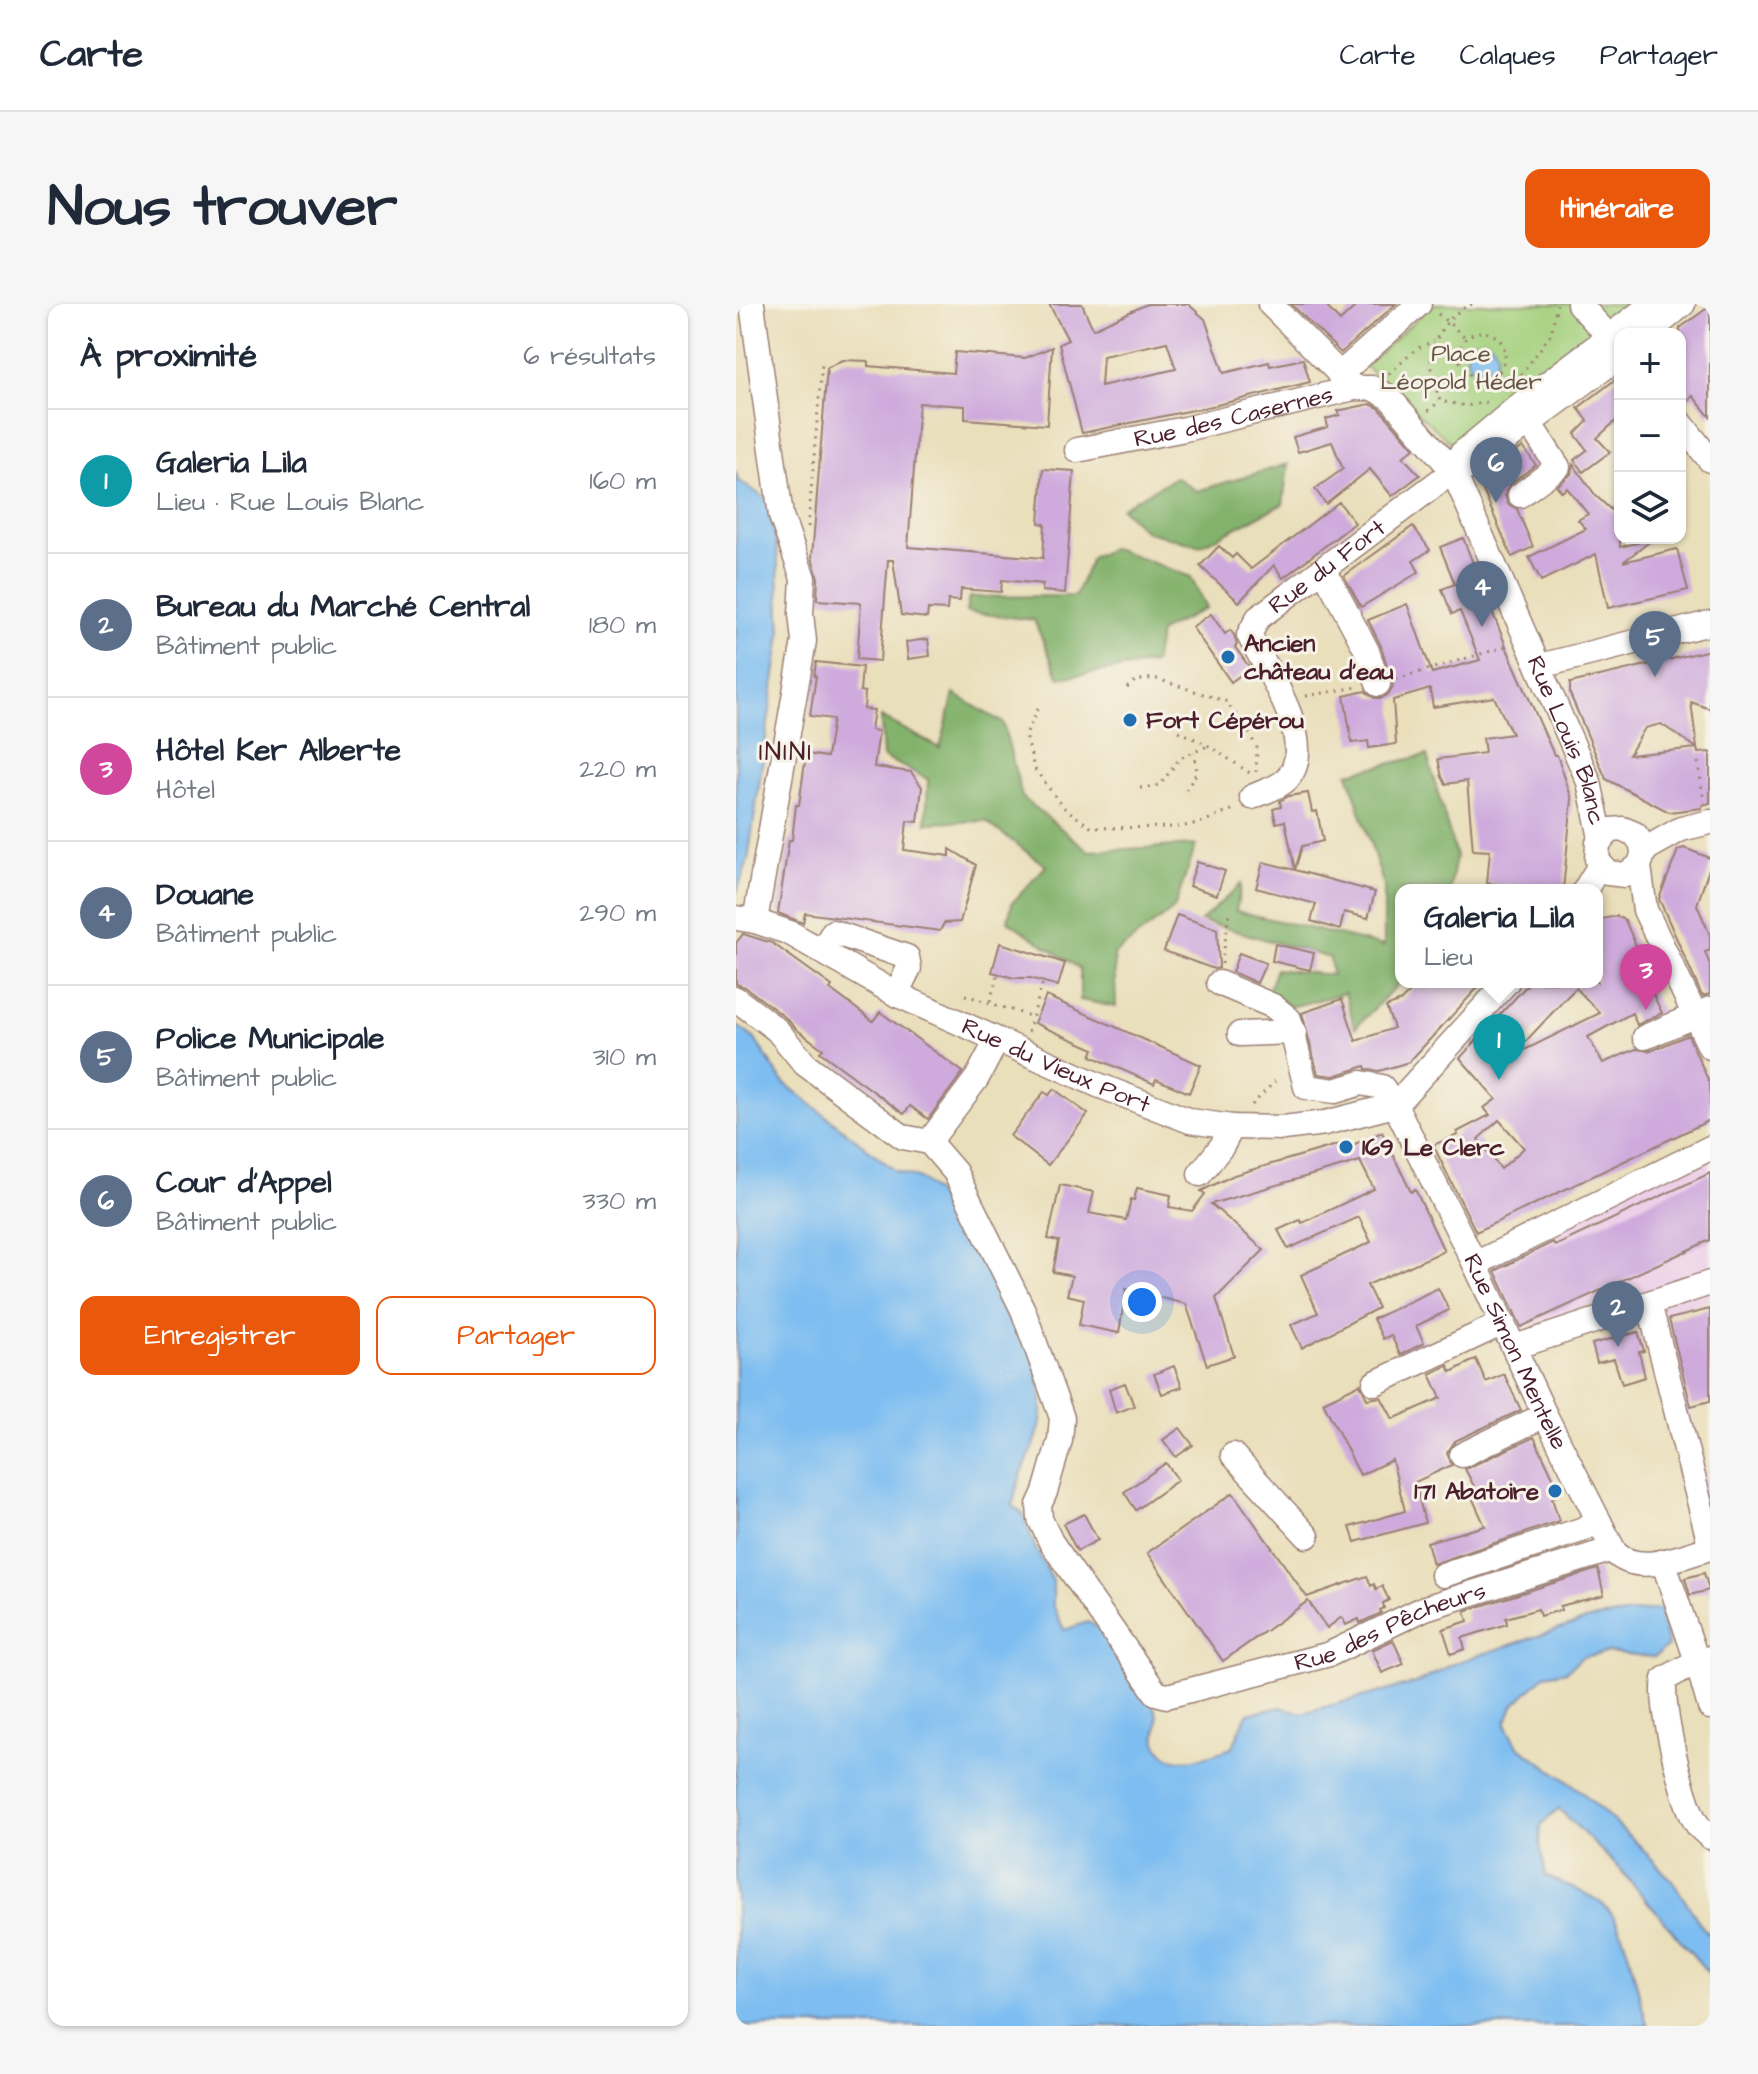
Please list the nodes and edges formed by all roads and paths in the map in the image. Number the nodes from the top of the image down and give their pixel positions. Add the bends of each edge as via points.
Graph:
1 (752, 304) edge
2 (1270, 304) edge
3 (1472, 304) edge
4 (1557, 304) edge
5 (1579, 304) edge
6 (1652, 304) edge
7 (1683, 304) edge
8 (1428, 308) edge
9 (1448, 322) junction
10 (1632, 328) edge
11 (1654, 328) edge
12 (1466, 338) junction
13 (1434, 341) junction
14 (1614, 344) edge
15 (1614, 349) edge
16 (1614, 350) edge
17 (822, 363) dead end
18 (1513, 385) dead end
19 (1363, 387) junction
20 (1494, 400) dead end
21 (1528, 426) junction
22 (1686, 430) edge
23 (1077, 450) dead end
24 (1710, 460) edge
25 (1453, 471) junction
26 (1520, 495) dead end
27 (807, 535) dead end
28 (1324, 570) junction
29 (1710, 623) edge
30 (1529, 641) junction
31 (1540, 666) junction
32 (1378, 684) junction
33 (1127, 688) dead end
34 (1283, 700) junction
35 (1038, 709) dead end
36 (1179, 731) dead end
37 (1209, 746) junction
38 (1193, 752) junction
39 (1698, 762) dead end
40 (1140, 788) dead end
41 (1186, 790) dead end
42 (1252, 797) joint
43 (1708, 816) edge
44 (1601, 838) junction
45 (1642, 858) junction
46 (1600, 865) junction
47 (1589, 884) edge
48 (1229, 912) dead end
49 (746, 919) edge
50 (873, 946) junction
51 (822, 952) junction
52 (998, 974) dead end
53 (861, 975) junction
54 (1043, 982) dead end
55 (1219, 983) joint
56 (1502, 988) edge
57 (896, 994) junction
58 (965, 995) dead end
59 (736, 999) edge
60 (989, 1002) junction
61 (1702, 1012) edge
62 (1033, 1017) junction
63 (1028, 1032) dead end
64 (1294, 1032) junction
65 (1240, 1034) dead end
66 (1645, 1037) dead end
67 (997, 1040) junction
68 (1710, 1047) edge
69 (1275, 1081) dead end
70 (1395, 1105) junction
71 (1249, 1108) dead end
72 (1232, 1127) junction
73 (929, 1142) junction
74 (1710, 1148) edge
75 (1200, 1174) dead end
76 (1475, 1264) junction
77 (1710, 1283) edge
78 (1649, 1303) junction
79 (1503, 1323) junction
80 (1515, 1347) junction
81 (1375, 1383) dead end
82 (1545, 1415) junction
83 (1233, 1455) dead end
84 (1462, 1455) dead end
85 (1599, 1521) junction
86 (1307, 1536) dead end
87 (1710, 1546) edge
88 (1613, 1549) junction
89 (1663, 1561) junction
90 (1443, 1575) dead end
91 (1704, 1660) edge
92 (1710, 1707) edge
93 (1710, 1837) edge

1 - 49 street via 781,516 803,578 804,641
2 - 19 street, Rue Louis Blanc
3 - 9 path
4 - 18 path via 1551,334
5 - 14 street
6 - 10 street
7 - 11 street
8 - 9 path
8 - 19 street
9 - 12 path
9 - 13 path
12 - 12 path via 1488,332 1501,341 1505,356 1499,371 1486,378 1465,372 1458,358
13 - 19 path
13 - 20 path via 1431,374 1440,401 1466,406
15 - 25 street via 1461,454
16 - 21 street
17 - 27 path
19 - 23 street, Rue des Casernes
19 - 25 street, Rue Louis Blanc
21 - 25 street via 1470,467
21 - 26 street via 1558,467
22 - 24 street
25 - 28 street, Rue du Fort
25 - 30 street, Rue Louis Blanc via 1524,605
28 - 32 street via 1367,651
28 - 34 street, Rue du Fort via 1258,618 1249,635
29 - 31 street
30 - 31 street, Rue Louis Blanc
30 - 32 path
31 - 44 street, Rue Louis Blanc via 1589,782
32 - 34 path
33 - 37 path via 1154,678 1225,701 1257,748 1256,777
34 - 42 street, Rue du Fort via 1298,737 1298,758 1286,780
35 - 42 path via 1026,735 1034,768 1063,807 1092,828 1181,827 1229,812
36 - 37 path
37 - 38 path
38 - 40 path via 1180,758 1160,785
38 - 41 path via 1197,772
39 - 43 path
43 - 45 street
44 - 45 street via 1623,829 1639,838
44 - 46 street via 1596,848
45 - 46 street via 1631,874 1620,876
45 - 61 street via 1645,910
46 - 47 street
48 - 55 path
49 - 51 street, Rue du Vieux Port via 790,933
50 - 51 street via 833,932
50 - 53 street
50 - 57 street via 910,962
51 - 53 street, Rue du Vieux Port
52 - 60 path
53 - 57 street, Rue du Vieux Port
54 - 62 path
55 - 64 street via 1273,1006 1289,1019
56 - 70 street
57 - 67 street, Rue du Vieux Port
58 - 60 path
59 - 73 street via 777,1030 805,1064 903,1137
60 - 62 path
61 - 66 street
61 - 68 street
62 - 63 path
64 - 65 street
64 - 70 street via 1306,1087 1382,1087
67 - 72 street, Rue du Vieux Port via 1157,1109
67 - 73 street via 977,1078
69 - 71 path
70 - 72 street, Rue du Vieux Port via 1325,1123
70 - 76 street, Rue Simon Mentelle
72 - 75 street
73 - 88 street, Rue des Pêcheurs via 955,1172 1023,1310 1062,1418 1040,1519 1156,1693 1167,1696 1330,1654 1425,1608
74 - 76 street
76 - 79 street, Rue Simon Mentelle
77 - 78 street
78 - 80 street
78 - 87 street
79 - 80 street, Rue Simon Mentelle
79 - 81 street
80 - 82 street, Rue Simon Mentelle
82 - 84 street
82 - 85 street, Rue Simon Mentelle
83 - 86 street
85 - 88 street, Rue Simon Mentelle
85 - 90 street
87 - 89 street
88 - 89 street via 1630,1562
89 - 91 street
91 - 92 street
91 - 93 street via 1665,1679 1662,1689 1689,1809

